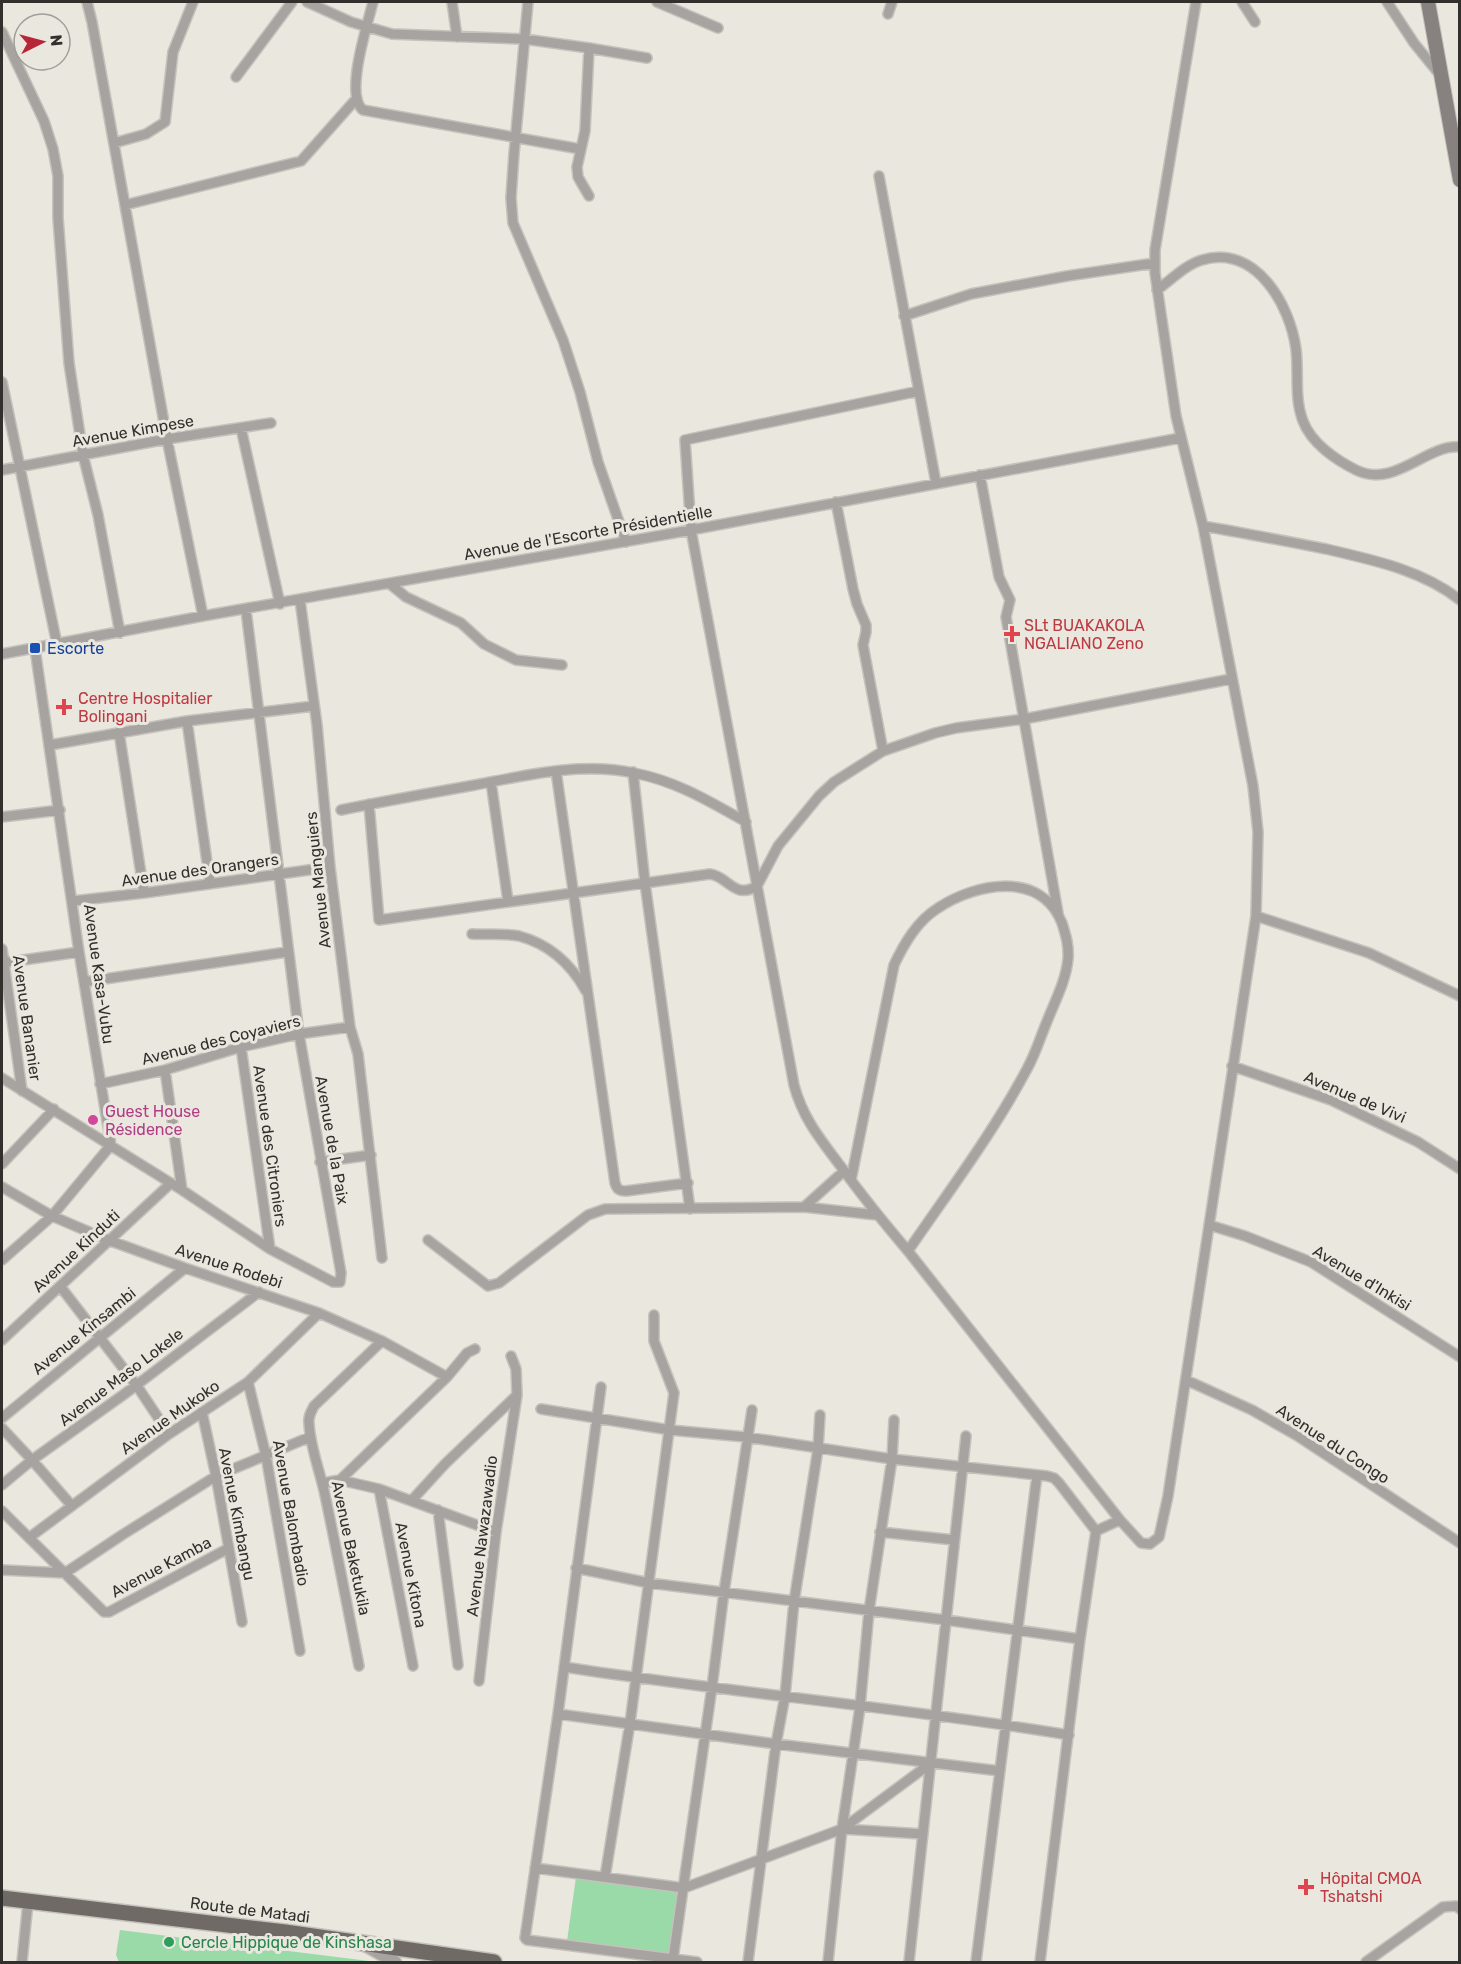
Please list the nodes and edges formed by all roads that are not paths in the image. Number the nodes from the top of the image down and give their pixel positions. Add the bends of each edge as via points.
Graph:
1 (87, 2) edge
2 (193, 2) edge
3 (292, 2) edge
4 (307, 2) edge
5 (373, 2) edge
6 (452, 2) edge
7 (528, 2) edge
8 (657, 2) edge
9 (892, 2) edge
10 (1196, 2) edge
11 (1242, 2) edge
12 (1387, 2) edge
13 (1428, 2) edge
14 (888, 14) dead end
15 (1255, 22) dead end
16 (367, 27) junction
17 (718, 28) dead end
18 (2, 32) edge
19 (457, 37) junction
20 (524, 39) junction
21 (589, 48) junction
22 (647, 58) dead end
23 (1441, 75) junction
24 (236, 77) dead end
25 (357, 98) junction
26 (515, 138) junction
27 (114, 143) junction
28 (580, 149) junction
29 (879, 176) dead end
30 (1460, 180) edge
31 (589, 195) dead end
32 (125, 205) junction
33 (1155, 263) junction
34 (1157, 290) junction
35 (904, 316) junction
36 (2, 382) edge
37 (919, 391) junction
38 (2, 392) edge
39 (271, 423) dead end
40 (241, 428) junction
41 (1180, 438) junction
42 (167, 439) junction
43 (1460, 447) edge
44 (83, 454) junction
45 (19, 466) junction
46 (2, 470) edge
47 (980, 475) junction
48 (936, 483) junction
49 (837, 502) junction
50 (1203, 526) junction
51 (691, 530) junction
52 (626, 542) junction
53 (390, 584) junction
54 (300, 600) junction
55 (1460, 600) edge
56 (280, 604) junction
57 (246, 610) junction
58 (203, 616) junction
59 (120, 633) junction
60 (57, 644) junction
61 (35, 649) junction
62 (2, 654) edge
63 (561, 665) dead end
64 (1231, 679) junction
65 (314, 706) junction
66 (258, 712) junction
67 (1024, 719) junction
68 (187, 721) junction
69 (119, 732) junction
70 (50, 745) junction
71 (883, 751) junction
72 (556, 771) junction
73 (633, 772) junction
74 (491, 782) junction
75 (369, 804) junction
76 (60, 810) junction
77 (341, 810) dead end
78 (2, 817) edge
79 (746, 822) junction
80 (330, 867) junction
81 (280, 875) junction
82 (210, 883) junction
83 (645, 883) junction
84 (758, 886) junction
85 (574, 892) junction
86 (144, 893) junction
87 (73, 901) junction
88 (508, 902) junction
89 (1058, 914) junction
90 (1256, 916) junction
91 (472, 934) dead end
92 (2, 949) edge
93 (79, 952) junction
94 (287, 952) junction
95 (3, 963) edge
96 (84, 982) junction
97 (589, 995) junction
98 (1460, 996) edge
99 (350, 1028) junction
100 (299, 1034) junction
101 (241, 1047) junction
102 (1232, 1066) junction
103 (165, 1070) junction
104 (2, 1078) edge
105 (100, 1084) junction
106 (22, 1091) junction
107 (54, 1109) junction
108 (111, 1145) junction
109 (371, 1155) junction
110 (320, 1162) junction
111 (2, 1164) edge
112 (1460, 1169) edge
113 (844, 1171) junction
114 (851, 1180) junction
115 (171, 1183) junction
116 (688, 1183) junction
117 (2, 1186) edge
118 (182, 1190) junction
119 (804, 1207) junction
120 (690, 1209) junction
121 (877, 1215) junction
122 (52, 1216) junction
123 (1209, 1225) junction
124 (108, 1240) junction
125 (428, 1240) dead end
126 (270, 1249) junction
127 (908, 1251) junction
128 (382, 1258) dead end
129 (2, 1260) edge
130 (185, 1268) junction
131 (60, 1286) junction
132 (258, 1292) junction
133 (319, 1312) junction
134 (654, 1315) dead end
135 (99, 1338) junction
136 (2, 1340) edge
137 (382, 1341) junction
138 (475, 1349) dead end
139 (511, 1356) dead end
140 (1460, 1357) edge
141 (447, 1377) junction
142 (1185, 1380) junction
143 (248, 1382) junction
144 (136, 1386) junction
145 (601, 1388) dead end
146 (517, 1395) junction
147 (541, 1409) dead end
148 (752, 1410) dead end
149 (202, 1412) junction
150 (820, 1415) dead end
151 (597, 1417) junction
152 (2, 1418) edge
153 (894, 1420) dead end
154 (2, 1428) edge
155 (670, 1430) junction
156 (169, 1434) junction
157 (966, 1436) dead end
158 (310, 1437) junction
159 (746, 1437) junction
160 (818, 1449) junction
161 (266, 1456) junction
162 (892, 1459) junction
163 (32, 1460) junction
164 (963, 1467) junction
165 (1037, 1475) junction
166 (216, 1476) junction
167 (340, 1480) junction
168 (323, 1483) junction
169 (2, 1485) edge
170 (379, 1489) junction
171 (412, 1500) junction
172 (72, 1506) junction
173 (438, 1510) junction
174 (2, 1511) edge
175 (1120, 1520) junction
176 (1096, 1531) junction
177 (496, 1532) junction
178 (880, 1532) junction
179 (30, 1537) junction
180 (954, 1540) junction
181 (1460, 1543) edge
182 (229, 1548) junction
183 (576, 1568) junction
184 (2, 1570) edge
185 (65, 1573) junction
186 (649, 1583) junction
187 (724, 1593) junction
188 (794, 1602) junction
189 (869, 1611) junction
190 (946, 1620) junction
191 (242, 1622) dead end
192 (1018, 1630) junction
193 (1080, 1640) junction
194 (300, 1651) dead end
195 (458, 1665) dead end
196 (359, 1666) dead end
197 (413, 1666) dead end
198 (564, 1667) junction
199 (636, 1678) junction
200 (480, 1681) dead end
201 (712, 1687) junction
202 (785, 1696) junction
203 (860, 1707) junction
204 (558, 1714) junction
205 (936, 1714) junction
206 (630, 1723) junction
207 (1007, 1725) junction
208 (705, 1735) junction
209 (1069, 1735) junction
210 (776, 1744) junction
211 (854, 1753) junction
212 (931, 1762) junction
213 (1000, 1771) junction
214 (842, 1829) junction
215 (923, 1834) junction
216 (760, 1859) junction
217 (535, 1868) junction
218 (605, 1877) junction
219 (684, 1888) junction
220 (2, 1898) edge
221 (28, 1902) junction
222 (1460, 1909) edge
223 (358, 1942) junction
224 (407, 1956) edge
225 (673, 1959) junction
226 (22, 1962) edge
227 (395, 1962) edge
228 (494, 1962) edge
229 (697, 1962) edge
230 (748, 1962) edge
231 (828, 1962) edge
232 (909, 1962) edge
233 (976, 1962) edge
234 (1040, 1962) edge
235 (1366, 1962) edge

1 - 27 street
2 - 27 street via 173,52 165,122 146,134
3 - 24 street
4 - 16 street
5 - 16 street
6 - 19 street
7 - 20 street
8 - 17 street
9 - 14 street
10 - 33 street
11 - 15 street
12 - 23 street
13 - 23 main road
16 - 19 street via 392,34
16 - 25 street via 357,69
18 - 44 street via 53,149 69,363
19 - 20 street
20 - 21 street
20 - 26 street
21 - 22 street
21 - 28 street via 585,131
23 - 30 main road
25 - 26 street via 359,107 370,113
25 - 32 street via 301,161
26 - 28 street
26 - 52 street via 513,223 563,340
27 - 32 street
28 - 31 street via 578,177
29 - 35 street
32 - 42 street
33 - 34 street
33 - 35 street via 971,294
34 - 41 street
34 - 43 street via 1203,260 1238,260 1255,269 1282,304 1292,327 1304,423 1330,454 1356,471 1382,475
35 - 37 street
36 - 38 street
37 - 48 street
37 - 51 street via 685,440
38 - 45 street
39 - 40 street, Avenue Kimpese
40 - 42 street, Avenue Kimpese
40 - 56 street
41 - 47 street, Avenue de l'Escorte Présidentielle
41 - 50 street
42 - 44 street, Avenue Kimpese
42 - 58 street
44 - 45 street, Avenue Kimpese
44 - 59 street
45 - 46 street, Avenue Kimpese
45 - 60 street
47 - 48 street, Avenue de l'Escorte Présidentielle
47 - 67 street via 999,577 1010,600 1006,617
48 - 49 street, Avenue de l'Escorte Présidentielle
49 - 51 street, Avenue de l'Escorte Présidentielle
49 - 71 street via 855,597 866,625 863,645
50 - 55 street via 1378,561 1428,580
50 - 64 street
51 - 52 street, Avenue de l'Escorte Présidentielle
51 - 79 street
52 - 53 street, Avenue de l'Escorte Présidentielle
53 - 54 street, Avenue de l'Escorte Présidentielle
53 - 63 street via 406,597 461,623 484,644 516,660
54 - 56 street, Avenue de l'Escorte Présidentielle
54 - 65 street, Avenue Manguiers
56 - 57 street, Avenue de l'Escorte Présidentielle
57 - 58 street, Avenue de l'Escorte Présidentielle
57 - 66 street, Avenue de la Paix
58 - 59 street, Avenue de l'Escorte Présidentielle
59 - 60 street, Avenue de l'Escorte Présidentielle
60 - 61 street, Avenue de l'Escorte Présidentielle
61 - 62 street, Avenue de l'Escorte Présidentielle
61 - 70 street, Avenue Kasa-Vubu
64 - 67 street
64 - 90 street via 1256,810
65 - 66 street
65 - 80 street, Avenue Manguiers
66 - 68 street
66 - 81 street, Avenue de la Paix
67 - 71 street via 946,730
67 - 89 street
68 - 69 street
68 - 82 street
69 - 70 street
69 - 86 street
70 - 76 street, Avenue Kasa-Vubu
71 - 84 street via 819,796 778,846
72 - 73 street via 597,768
72 - 74 street
72 - 85 street
73 - 79 street via 676,784
73 - 83 street
74 - 75 street
74 - 88 street
75 - 77 street
75 - 88 street via 379,920
76 - 78 street
76 - 87 street, Avenue Kasa-Vubu
79 - 84 street
80 - 81 street, Avenue des Orangers
80 - 99 street, Avenue Manguiers
81 - 82 street, Avenue des Orangers
81 - 94 street, Avenue de la Paix
82 - 86 street, Avenue des Orangers
83 - 84 street via 710,874 736,889
83 - 85 street
83 - 116 street
84 - 113 street via 799,1104
85 - 88 street
85 - 97 street
86 - 87 street, Avenue des Orangers
87 - 93 street, Avenue Kasa-Vubu
89 - 114 street via 1040,894 1018,886 989,887 963,894 921,922 894,965
89 - 127 street via 1068,940 1064,980 1029,1066 1006,1107
90 - 98 street via 1369,953
90 - 102 street
91 - 97 street via 518,936 547,948 571,968
92 - 95 street, Avenue Bananier
93 - 95 street
93 - 96 street, Avenue Kasa-Vubu
94 - 96 street
94 - 100 street, Avenue de la Paix
95 - 106 street, Avenue Bananier
96 - 105 street, Avenue Kasa-Vubu
97 - 116 street via 617,1188 626,1191
99 - 100 street, Avenue des Coyaviers
99 - 109 street, Avenue Manguiers via 358,1054
100 - 101 street, Avenue des Coyaviers
100 - 110 street, Avenue de la Paix
101 - 103 street, Avenue des Coyaviers
101 - 126 street, Avenue des Citroniers
102 - 112 street, Avenue de Vivi via 1331,1100 1418,1142
102 - 123 street
103 - 105 street, Avenue des Coyaviers
103 - 118 street
104 - 106 street, Avenue de la Paix
105 - 108 street, Avenue Kasa-Vubu
106 - 107 street, Avenue de la Paix
107 - 108 street, Avenue de la Paix
107 - 111 street
108 - 115 street, Avenue de la Paix
108 - 122 street
109 - 110 street
109 - 128 street, Avenue Manguiers
110 - 126 street, Avenue de la Paix via 340,1282
113 - 114 street
113 - 119 street
114 - 121 street
115 - 118 street, Avenue de la Paix
115 - 124 street, Avenue Kinduti
116 - 120 street
117 - 122 street, Avenue Rodebi
118 - 126 street, Avenue de la Paix
119 - 120 street
119 - 121 street
120 - 125 street via 596,1210 495,1286 484,1285
121 - 127 street
122 - 124 street, Avenue Rodebi
122 - 129 street
123 - 140 street, Avenue d'Inkisi via 1311,1262
123 - 142 street
124 - 130 street, Avenue Rodebi
124 - 131 street, Avenue Kinduti
127 - 175 street
130 - 132 street, Avenue Rodebi
130 - 135 street, Avenue Kinsambi
131 - 135 street
131 - 136 street, Avenue Kinduti
132 - 133 street, Avenue Rodebi
132 - 144 street, Avenue Maso Lokele
133 - 137 street, Avenue Rodebi
133 - 143 street, Avenue Mukoko
134 - 155 street via 654,1341 674,1393
135 - 144 street
135 - 152 street, Avenue Kinsambi
137 - 141 street, Avenue Rodebi
137 - 158 street via 314,1406 309,1415
138 - 141 street
139 - 146 street, Avenue Nawazawadio
141 - 167 street
142 - 175 street via 1159,1537 1150,1544 1141,1543
142 - 181 street, Avenue du Congo via 1252,1410 1296,1436
143 - 149 street, Avenue Mukoko
143 - 161 street, Avenue Balombadio
144 - 156 street
144 - 163 street, Avenue Maso Lokele
145 - 151 street
146 - 171 street
146 - 177 street, Avenue Nawazawadio
147 - 151 street
148 - 159 street
149 - 156 street, Avenue Mukoko
149 - 166 street, Avenue Kimbangu
150 - 160 street
151 - 155 street
151 - 183 street
153 - 162 street
154 - 163 street
155 - 159 street
155 - 186 street
156 - 172 street, Avenue Mukoko
157 - 164 street
158 - 161 street
158 - 168 street, Avenue Baketukila
159 - 160 street
159 - 187 street
160 - 162 street
160 - 188 street
161 - 166 street
161 - 194 street, Avenue Balombadio
162 - 164 street
162 - 178 street
163 - 169 street, Avenue Maso Lokele
163 - 172 street
164 - 165 street
164 - 180 street
165 - 176 street via 1054,1478
165 - 192 street
166 - 182 street, Avenue Kimbangu
166 - 185 street
167 - 168 street
167 - 170 street
168 - 196 street, Avenue Baketukila
170 - 171 street
170 - 197 street, Avenue Kitona
171 - 173 street
172 - 179 street, Avenue Mukoko
173 - 177 street
173 - 195 street
174 - 179 street
175 - 176 street
176 - 193 street
177 - 200 street, Avenue Nawazawadio
178 - 180 street
178 - 189 street
179 - 185 street
180 - 190 street
182 - 185 street, Avenue Kamba via 107,1612 101,1611
182 - 191 street, Avenue Kimbangu
183 - 186 street
183 - 198 street
184 - 185 street
186 - 187 street
186 - 199 street
187 - 188 street
187 - 201 street
188 - 189 street
188 - 202 street
189 - 190 street
189 - 203 street
190 - 192 street
190 - 205 street
192 - 193 street
192 - 207 street
193 - 209 street
198 - 199 street
198 - 204 street
199 - 201 street
199 - 206 street
201 - 202 street
201 - 208 street
202 - 203 street
202 - 210 street
203 - 205 street
203 - 211 street
204 - 206 street
204 - 217 street
205 - 207 street
205 - 212 street
206 - 208 street
206 - 218 street
207 - 209 street
207 - 213 street
208 - 210 street
208 - 219 street
209 - 234 street
210 - 211 street
210 - 216 street
211 - 212 street
211 - 214 street
212 - 213 street
212 - 214 street
212 - 215 street
213 - 233 street
214 - 215 street
214 - 216 street
214 - 231 street
215 - 232 street
216 - 219 street
216 - 230 street
217 - 218 street
217 - 225 street via 526,1940
218 - 219 street
219 - 225 street
220 - 221 main road, Route de Matadi
221 - 223 main road, Route de Matadi
221 - 226 street
222 - 235 street via 1443,1907
223 - 224 main road, Route de Matadi
223 - 227 street
224 - 228 main road, Route de Matadi
225 - 229 street

